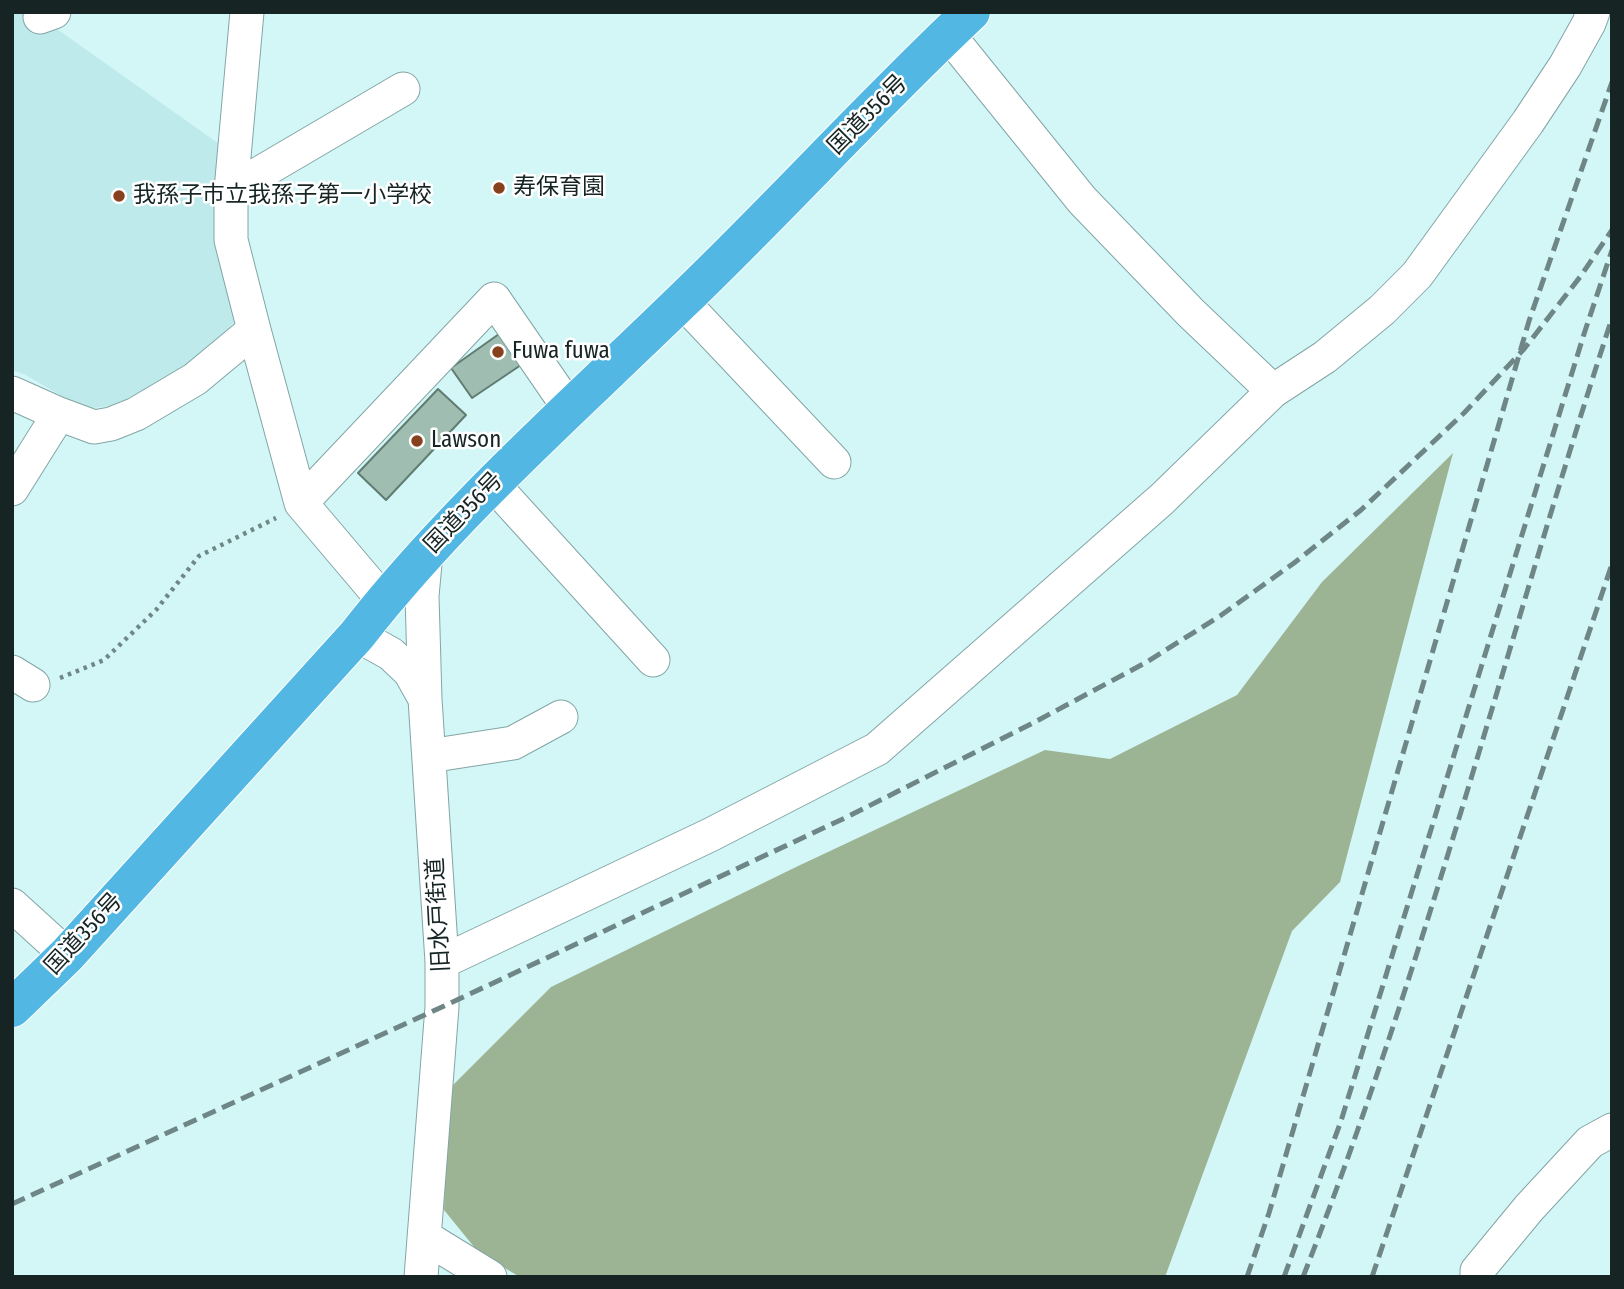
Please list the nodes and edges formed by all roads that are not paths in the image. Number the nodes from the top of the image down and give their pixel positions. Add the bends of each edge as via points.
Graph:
1 (247, 12) edge
2 (1593, 12) edge
3 (960, 23) edge
4 (403, 89) dead end
5 (232, 190) junction
6 (682, 301) junction
7 (254, 330) junction
8 (1273, 391) junction
9 (12, 393) edge
10 (569, 408) junction
11 (60, 414) junction
12 (834, 461) dead end
13 (492, 483) junction
14 (12, 489) edge
15 (302, 503) junction
16 (426, 553) junction
17 (384, 601) junction
18 (356, 635) junction
19 (653, 660) dead end
20 (425, 699) junction
21 (561, 717) dead end
22 (429, 756) junction
23 (12, 905) edge
24 (67, 955) junction
25 (442, 962) junction
26 (12, 1008) edge
27 (1612, 1130) edge
28 (425, 1237) junction
29 (421, 1277) edge
30 (490, 1277) edge
31 (1477, 1277) edge

1 - 5 street
2 - 8 street via 1528,122 1417,275 1325,357
3 - 6 highway, 国道356号
3 - 8 street via 1082,200
4 - 5 street
5 - 7 street via 231,240
6 - 10 highway, 国道356号
6 - 12 street
7 - 11 street via 195,379 136,414 94,427
7 - 15 street
8 - 25 street via 1162,499 877,749 710,835
9 - 11 street
10 - 13 highway, 国道356号
10 - 15 street via 494,299
11 - 14 street
13 - 16 highway, 国道356号
13 - 19 street
15 - 17 street
16 - 17 highway, 国道356号
16 - 20 street, 旧水戸街道 via 422,596
17 - 18 highway, 国道356号
18 - 20 street via 391,654 410,673
18 - 24 highway, 国道356号
20 - 22 street, 旧水戸街道
21 - 22 street via 513,743
22 - 25 street, 旧水戸街道
23 - 24 street
24 - 26 highway, 国道356号
25 - 28 street, 旧水戸街道
27 - 31 street via 1590,1142 1503,1239
28 - 29 street, 旧水戸街道
28 - 30 street

